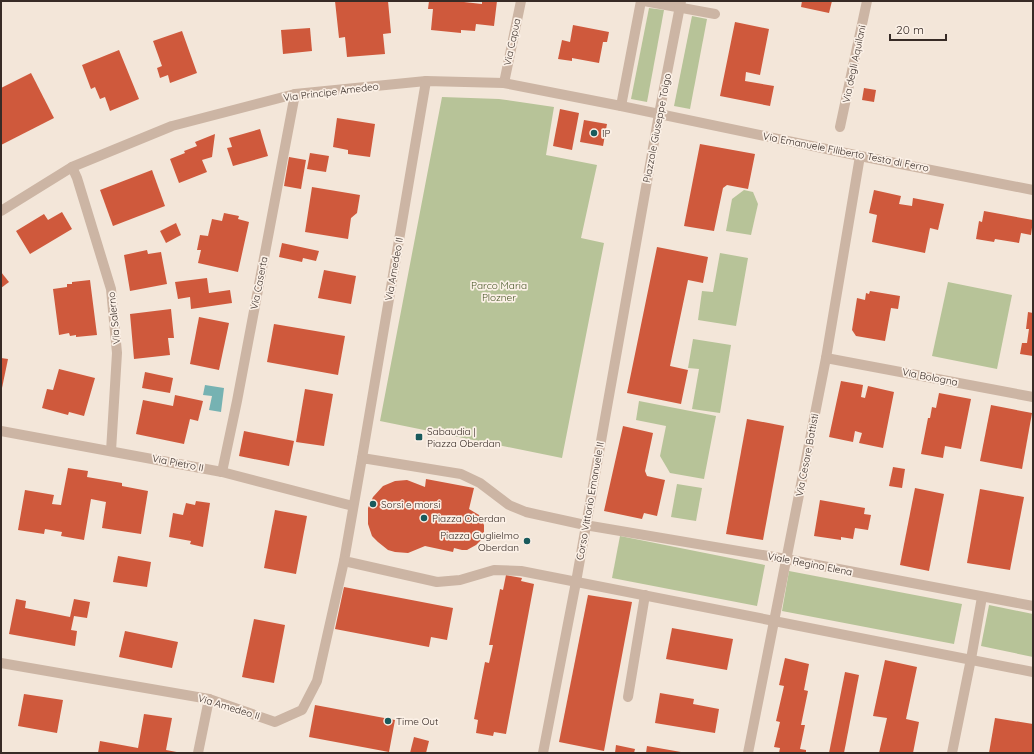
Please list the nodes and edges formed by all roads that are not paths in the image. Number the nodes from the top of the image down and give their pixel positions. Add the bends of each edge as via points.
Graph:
1 (521, 1) edge
2 (641, 1) edge
3 (644, 1) edge
4 (867, 1) edge
5 (680, 4) edge
6 (715, 14) dead end
7 (426, 81) junction
8 (504, 83) junction
9 (295, 94) junction
10 (621, 106) junction
11 (659, 114) junction
12 (840, 126) dead end
13 (860, 156) junction
14 (72, 167) junction
15 (1033, 190) edge
16 (1, 211) edge
17 (635, 249) joint
18 (826, 358) junction
19 (1033, 397) edge
20 (1, 431) edge
21 (111, 450) junction
22 (362, 458) junction
23 (222, 472) junction
24 (354, 506) junction
25 (586, 525) junction
26 (786, 559) junction
27 (344, 561) junction
28 (576, 582) junction
29 (645, 595) junction
30 (982, 597) junction
31 (1033, 606) edge
32 (774, 620) junction
33 (971, 660) junction
34 (1, 663) edge
35 (1033, 672) edge
36 (628, 697) dead end
37 (209, 699) junction
38 (198, 753) edge
39 (543, 753) edge
40 (748, 753) edge
41 (952, 753) edge

1 - 8 street, Via Capua
2 - 10 street
3 - 5 street
4 - 12 street, Via degli Aquilani
5 - 6 street
5 - 11 street, Piazzale Giuseppe Toigo
7 - 8 street, Via Principe Amedeo
7 - 9 street, Via Principe Amedeo
7 - 22 street, Via Amedeo II
8 - 10 street, Via Principe Amedeo
9 - 14 street, Via Principe Amedeo via 172,126
9 - 23 street, Via Caserta
10 - 11 street, Via Principe Amedeo
11 - 13 street, Via Emanuele Filiberto Testa di Ferro
11 - 17 street, Piazzale Giuseppe Toigo
13 - 15 street, Via Emanuele Filiberto Testa di Ferro
13 - 18 street, Via Cesare Battisti
14 - 16 street, Via Principe Amedeo
14 - 21 street, Via Salerno via 111,288 117,353
17 - 25 street, Corso Vittorio Emanuele II
18 - 19 street, Via Bologna
18 - 26 street, Via Cesare Battisti
20 - 21 street, Via Pietro II
21 - 23 street, Via Pietro II
22 - 24 street
22 - 25 street via 462,474 480,483 517,509
23 - 24 street, Via Pietro II
24 - 27 street
25 - 26 street, Viale Regina Elena
25 - 28 street, Corso Vittorio Emanuele II
26 - 30 street, Viale Regina Elena
26 - 32 street, Via Cesare Battisti
27 - 28 street via 437,582 460,580 502,569
27 - 37 street, Via Amedeo II via 317,681 302,710 275,722
28 - 29 street
28 - 39 street, Corso Vittorio Emanuele II
29 - 32 street
29 - 36 street
30 - 31 street, Viale Regina Elena
30 - 33 street
32 - 33 street
32 - 40 street, Via Cesare Battisti
33 - 35 street
33 - 41 street
34 - 37 street, Via Amedeo II
37 - 38 street

